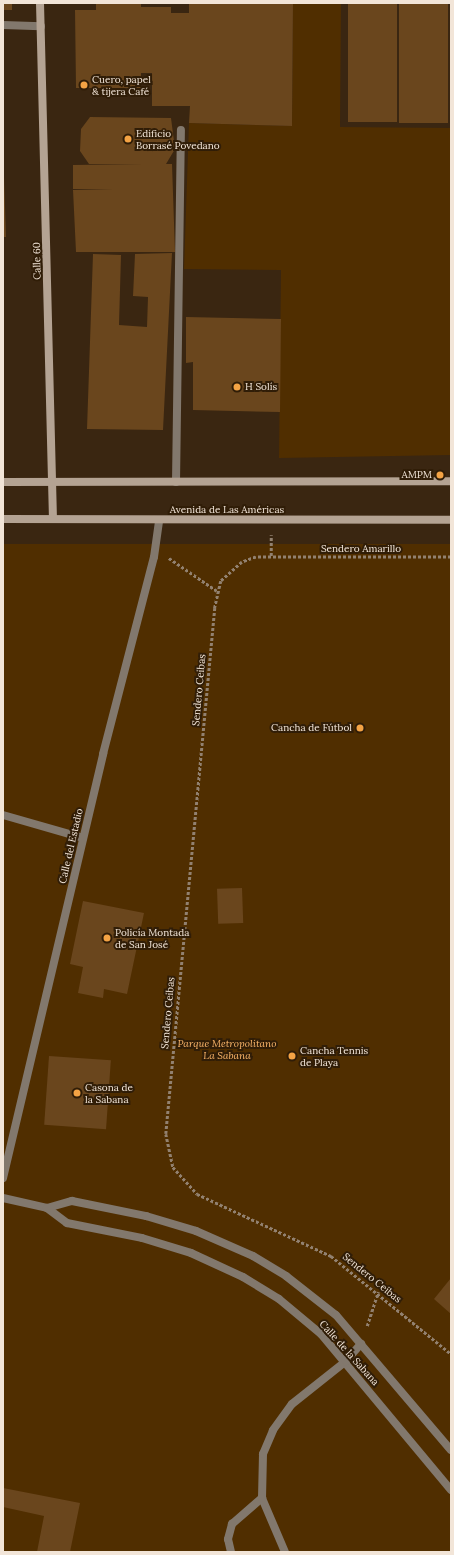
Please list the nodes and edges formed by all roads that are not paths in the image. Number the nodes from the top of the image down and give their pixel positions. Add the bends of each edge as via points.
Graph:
1 (40, 3) edge
2 (3, 25) edge
3 (41, 26) junction
4 (181, 130) dead end
5 (451, 481) edge
6 (3, 482) edge
7 (52, 482) junction
8 (176, 482) junction
9 (3, 519) edge
10 (52, 519) junction
11 (159, 520) junction
12 (451, 520) edge
13 (3, 815) edge
14 (83, 838) junction
15 (3, 1178) edge
16 (3, 1198) edge
17 (47, 1208) junction
18 (361, 1344) junction
19 (346, 1361) junction
20 (451, 1450) edge
21 (451, 1490) edge
22 (262, 1498) junction
23 (231, 1552) edge
24 (285, 1552) edge

1 - 3 main road, Calle 60
2 - 3 street
3 - 7 main road, Calle 60
4 - 8 street
5 - 8 main road
6 - 7 main road
7 - 8 main road
7 - 10 main road, Calle 60
9 - 10 main road, Avenida de Las Américas
10 - 11 main road, Avenida de Las Américas
11 - 12 main road, Avenida de Las Américas
11 - 14 street, Calle del Estadio via 155,549
13 - 14 street
14 - 15 street, Calle del Estadio
16 - 17 street, Calle de la Sabana
17 - 18 street, Calle de la Sabana via 72,1201 146,1216 196,1232 253,1256 286,1276 336,1315
17 - 19 street, Calle de la Sabana via 67,1223 142,1238 191,1253 243,1277 279,1298 321,1334
18 - 19 street
18 - 20 street, Calle de la Sabana
19 - 21 street, Calle de la Sabana
19 - 22 street via 292,1404 273,1430 263,1454
22 - 23 street via 232,1524 228,1539
22 - 24 street

